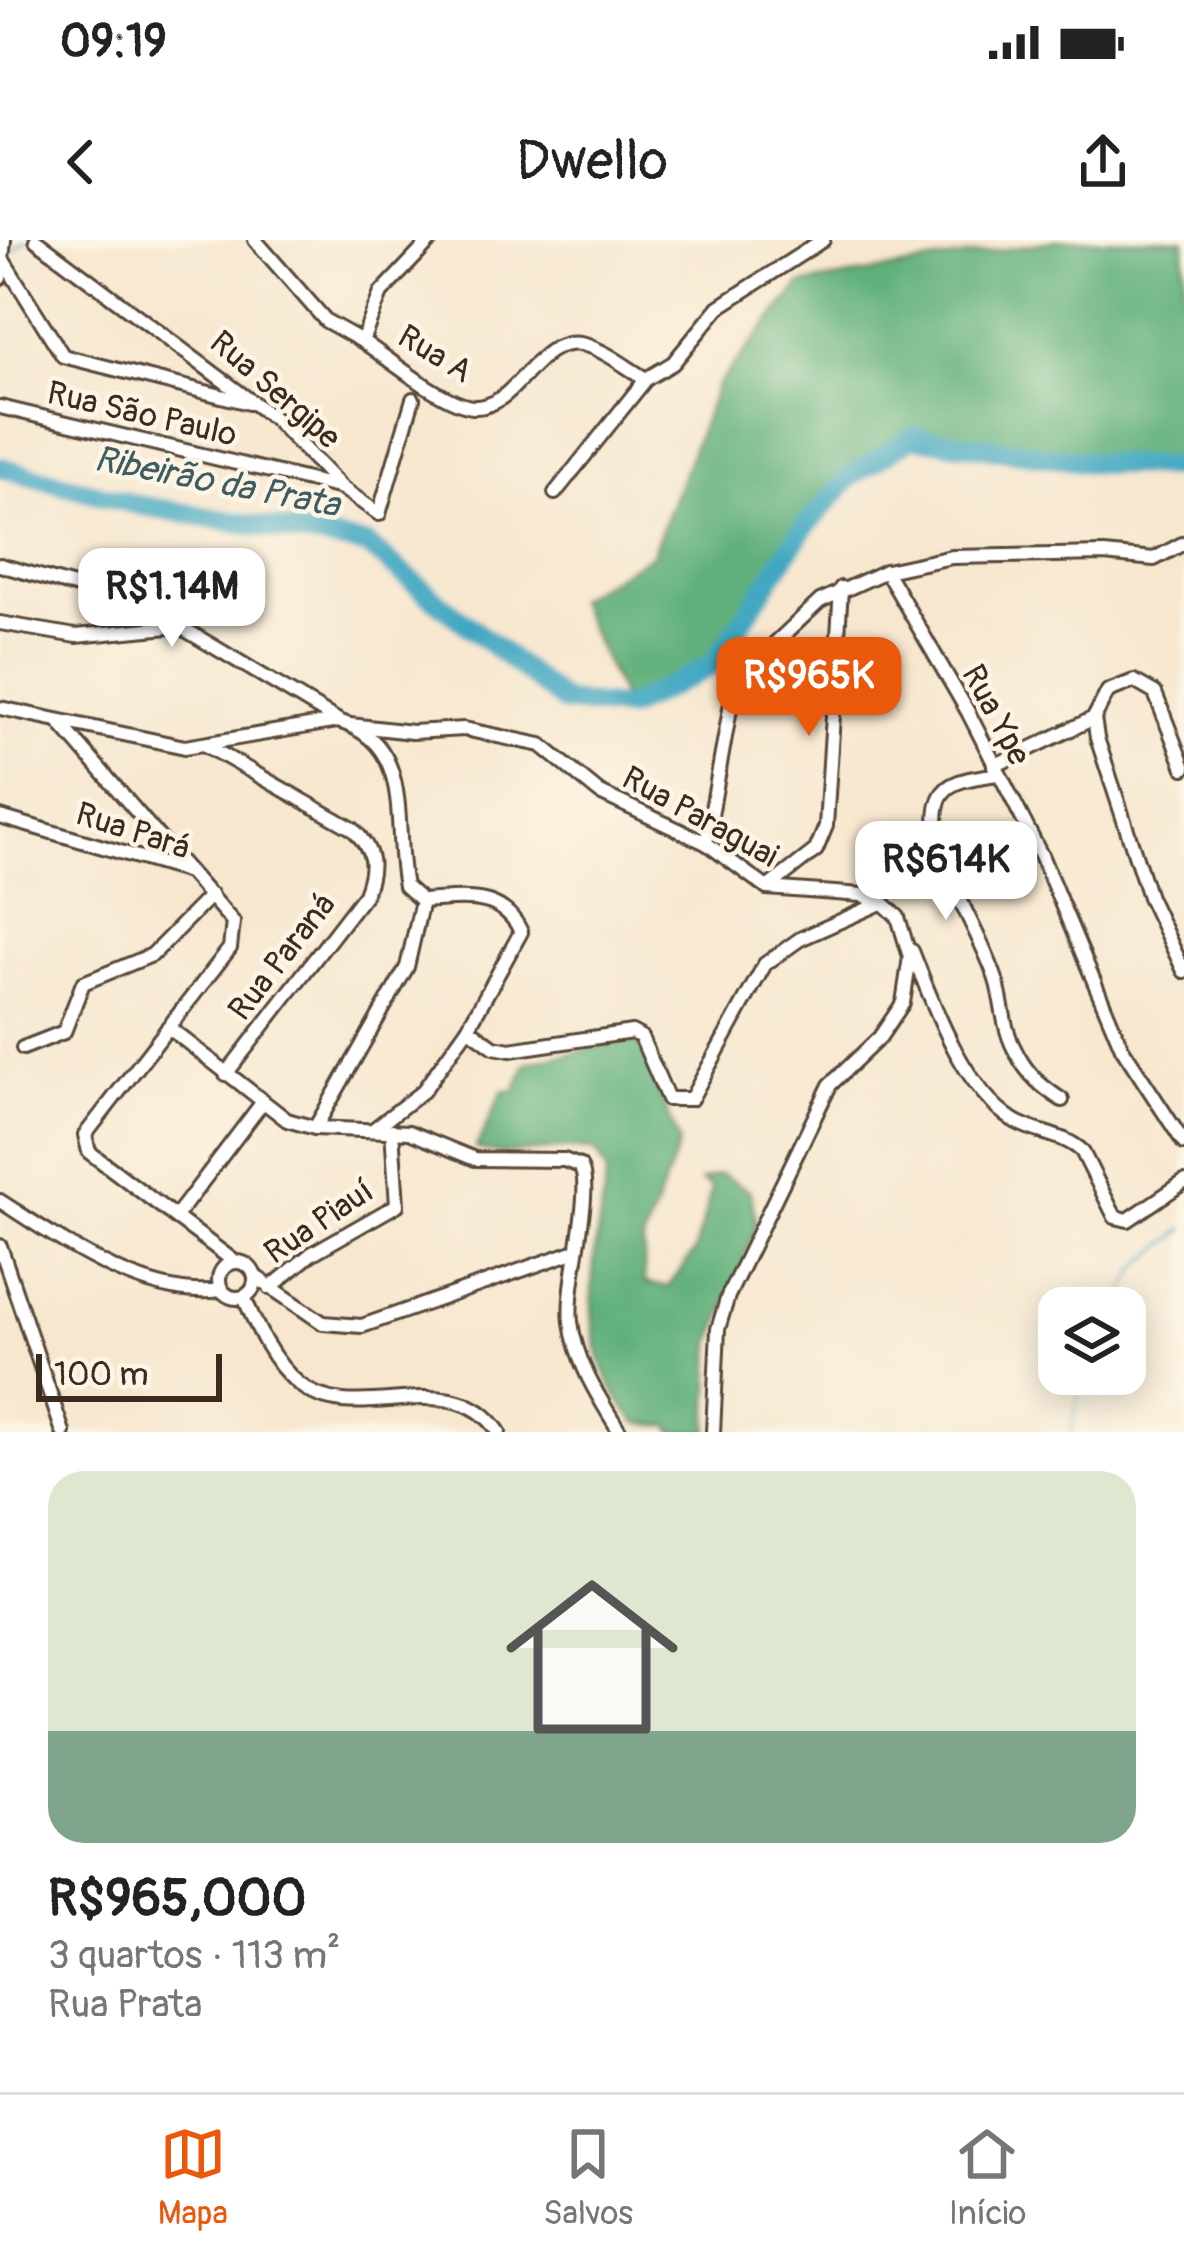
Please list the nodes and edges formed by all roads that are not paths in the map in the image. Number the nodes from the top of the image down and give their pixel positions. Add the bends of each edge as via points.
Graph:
1 (4, 240) edge
2 (36, 240) edge
3 (255, 240) edge
4 (431, 240) edge
5 (824, 240) edge
6 (3, 260) junction
7 (0, 278) edge
8 (362, 341) junction
9 (646, 380) junction
10 (412, 399) dead end
11 (256, 404) junction
12 (0, 407) edge
13 (342, 488) junction
14 (556, 493) dead end
15 (1184, 543) edge
16 (0, 565) edge
17 (886, 571) junction
18 (841, 588) junction
19 (0, 623) edge
20 (179, 626) junction
21 (0, 708) edge
22 (1094, 718) junction
23 (59, 722) junction
24 (344, 723) junction
25 (206, 746) junction
26 (1184, 768) edge
27 (995, 770) junction
28 (0, 817) edge
29 (706, 843) junction
30 (189, 872) junction
31 (767, 887) junction
32 (211, 895) junction
33 (422, 902) junction
34 (882, 902) junction
35 (906, 935) junction
36 (1184, 971) edge
37 (168, 1028) junction
38 (468, 1028) junction
39 (23, 1048) dead end
40 (226, 1074) junction
41 (1062, 1100) dead end
42 (262, 1103) junction
43 (315, 1128) junction
44 (374, 1129) junction
45 (392, 1130) junction
46 (1184, 1143) edge
47 (1184, 1182) edge
48 (0, 1201) edge
49 (177, 1215) junction
50 (0, 1246) edge
51 (573, 1252) junction
52 (235, 1262) junction
53 (256, 1276) junction
54 (270, 1288) junction
55 (221, 1289) junction
56 (244, 1297) junction
57 (63, 1432) edge
58 (499, 1432) edge
59 (620, 1432) edge
60 (713, 1432) edge

1 - 6 street
2 - 11 street, Rua Sergipe
3 - 8 street via 326,321
4 - 8 street, Rua A via 381,293
5 - 9 street via 719,308 673,363
6 - 7 street
6 - 11 street via 63,356
8 - 9 street, Rua A via 477,408 556,346 575,343
9 - 14 street
10 - 13 street, Rua Sergipe via 379,514
11 - 13 street, Rua Sergipe
12 - 13 street, Rua São Paulo
15 - 17 street via 1154,559 952,557
16 - 20 street via 152,601
17 - 18 street
17 - 27 street, Rua Ype
18 - 29 street via 735,681
18 - 31 street via 826,826 816,850
19 - 20 street via 76,636
20 - 24 street
21 - 23 street
22 - 26 street via 1108,691 1134,681 1155,693
22 - 27 street
22 - 36 street via 1149,897
23 - 25 street via 156,744
23 - 30 street
24 - 25 street
24 - 29 street, Rua Paraguai via 464,729 541,745 600,794
24 - 33 street via 388,759 398,784 405,886
25 - 40 street, Rua Paraná via 353,829 370,848 374,870 365,894
27 - 41 street via 943,792 941,850 997,983 1008,1039 1028,1073
27 - 46 street, Rua Ype via 1122,1048
28 - 30 street, Rua Pará
29 - 31 street, Rua Paraguai
30 - 32 street, Rua Pará
31 - 34 street, Rua Paraguai
32 - 37 street, Rua Pará via 233,922 230,948
32 - 39 street via 152,955 83,982 64,1032
33 - 38 street via 482,898 516,922 520,942
33 - 43 street via 407,967
34 - 35 street
34 - 38 street via 765,964 691,1099 668,1099 632,1032 510,1049
35 - 47 street via 950,1035 991,1101 1015,1122 1072,1142 1115,1217 1136,1215
35 - 60 street via 903,1003 830,1085 728,1296 716,1344
37 - 40 street
37 - 49 street via 94,1120 86,1145
38 - 44 street via 423,1091
40 - 42 street
42 - 43 street
42 - 49 street
43 - 44 street
44 - 45 street
45 - 51 street via 475,1159 580,1166 588,1183
45 - 54 street, Rua Piauí via 397,1205 311,1254
48 - 55 street via 146,1280 179,1292
49 - 52 street
50 - 57 street
51 - 54 street via 362,1326 322,1323
51 - 59 street via 575,1347
52 - 53 street
52 - 55 street via 220,1274
53 - 54 street
53 - 56 street
55 - 56 street
56 - 58 street via 277,1360 311,1392 459,1401

